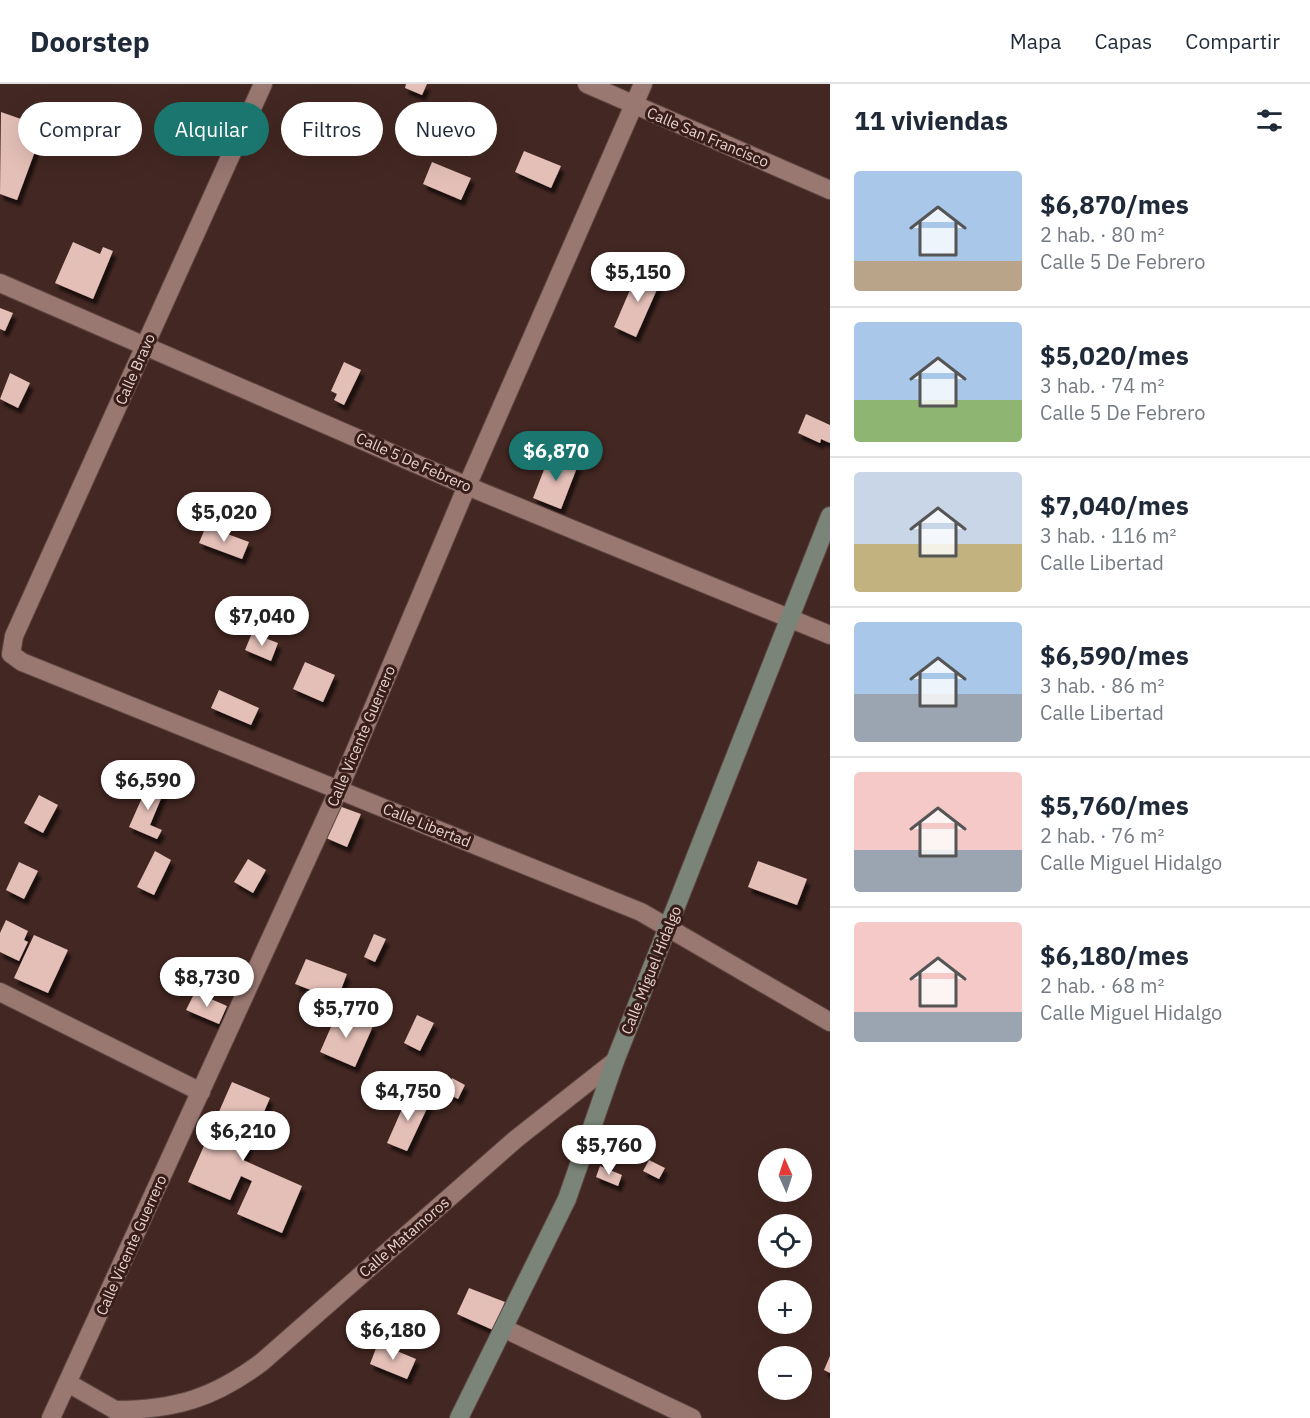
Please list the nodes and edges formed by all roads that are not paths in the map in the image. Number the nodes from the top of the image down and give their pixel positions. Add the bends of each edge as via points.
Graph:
1 (263, 84) edge
2 (587, 84) edge
3 (643, 84) edge
4 (634, 105) junction
5 (830, 190) edge
6 (0, 283) edge
7 (146, 345) junction
8 (467, 486) junction
9 (830, 516) edge
10 (789, 619) junction
11 (830, 635) edge
12 (11, 654) joint
13 (339, 789) junction
14 (668, 928) junction
15 (0, 992) edge
16 (830, 1022) edge
17 (615, 1061) junction
18 (201, 1092) junction
19 (505, 1329) junction
20 (68, 1383) junction
21 (123, 1414) edge
22 (51, 1418) edge
23 (459, 1418) edge
24 (692, 1418) edge

1 - 7 street, Calle Bravo
2 - 4 street, Calle San Francisco
3 - 4 street, Calle Vicente Guerrero
4 - 5 street, Calle San Francisco
4 - 8 street, Calle Vicente Guerrero
6 - 7 street, Calle 5 De Febrero
7 - 8 street, Calle 5 De Febrero
7 - 12 street, Calle Bravo via 14,636
8 - 10 street, Calle 5 De Febrero
8 - 13 street, Calle Vicente Guerrero
9 - 10 street, Calle Miguel Hidalgo
10 - 11 street, Calle 5 De Febrero
10 - 14 street, Calle Miguel Hidalgo
12 - 13 street, Calle Libertad via 22,662
13 - 14 street, Calle Libertad via 641,912
13 - 18 street, Calle Vicente Guerrero
14 - 16 street, Calle Libertad
14 - 17 street, Calle Miguel Hidalgo
15 - 18 street
17 - 19 street, Calle Miguel Hidalgo via 567,1199
17 - 21 street, Calle Matamoros via 516,1139 237,1380 176,1406
18 - 20 street, Calle Vicente Guerrero
19 - 23 street, Calle Miguel Hidalgo
19 - 24 street
20 - 21 street
20 - 22 street, Calle Vicente Guerrero

